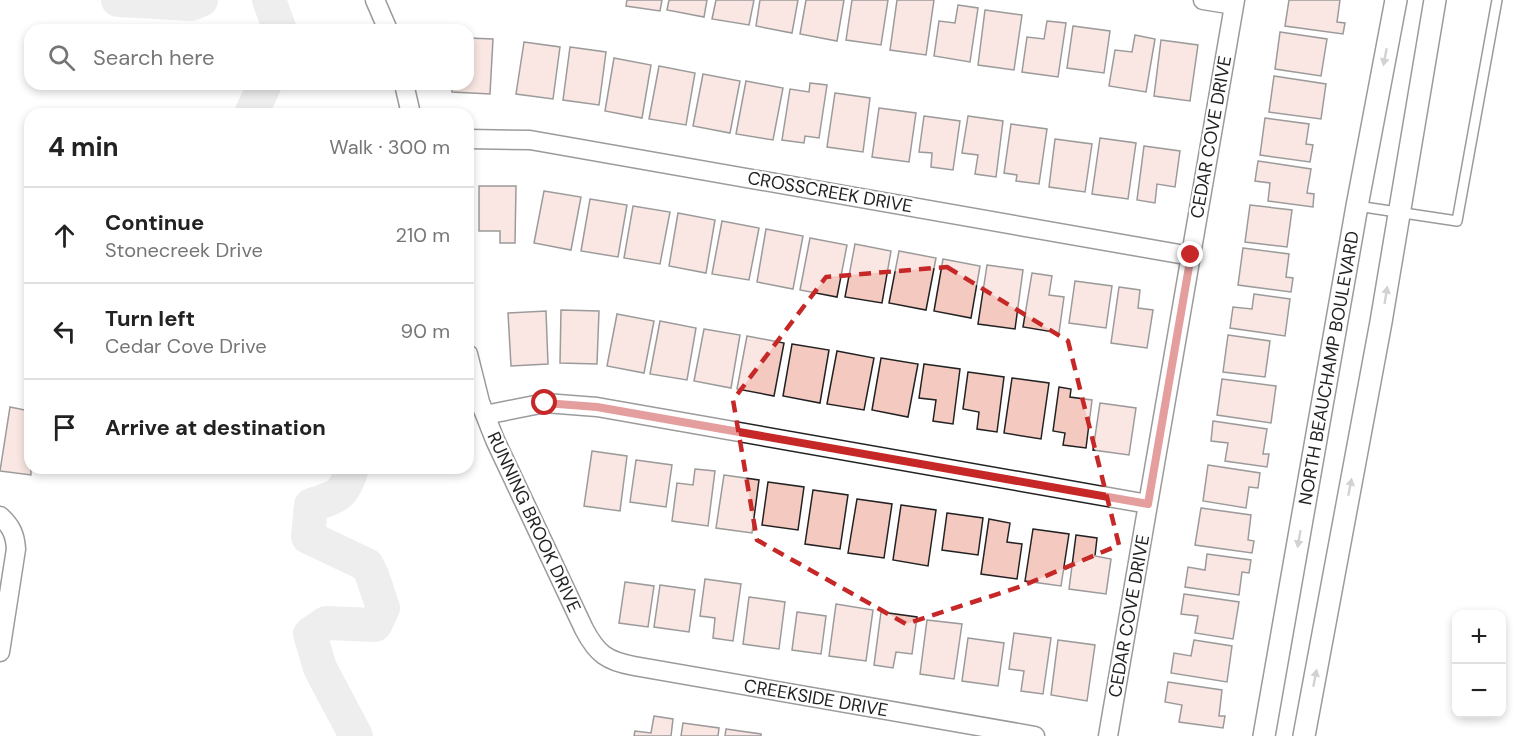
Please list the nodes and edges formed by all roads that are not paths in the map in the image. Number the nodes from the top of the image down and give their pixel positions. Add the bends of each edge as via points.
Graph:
1 (375, 0) edge
2 (1203, 0) edge
3 (1396, 0) edge
4 (1435, 0) edge
5 (1497, 0) edge
6 (1234, 3) edge
7 (385, 24) edge
8 (405, 90) edge
9 (410, 108) edge
10 (474, 140) edge
11 (1357, 206) junction
12 (1399, 212) junction
13 (1191, 255) junction
14 (474, 376) edge
15 (485, 415) junction
16 (1148, 504) junction
17 (5, 521) edge
18 (0, 652) edge
19 (599, 653) joint
20 (1035, 736) edge
21 (1108, 736) edge
22 (1264, 736) edge
23 (1304, 736) edge

1 - 7 street
2 - 6 street
3 -> 11 street, NORTH BEAUCHAMP BOULEVARD
4 - 12 street
5 - 12 lane via 1457,221
6 - 13 street, CEDAR COVE DRIVE
8 - 9 street
10 - 13 street, CROSSCREEK DRIVE via 530,140
11 - 12 lane
11 -> 22 street, NORTH BEAUCHAMP BOULEVARD
23 -> 12 street
13 - 16 street, CEDAR COVE DRIVE
14 - 15 street, RUNNING BROOK DRIVE
15 - 16 street via 545,403 597,407
15 - 19 street, RUNNING BROOK DRIVE via 584,629
16 - 21 street, CEDAR COVE DRIVE
17 - 18 street via 15,537 16,549
19 - 20 street, CREEKSIDE DRIVE via 634,666

